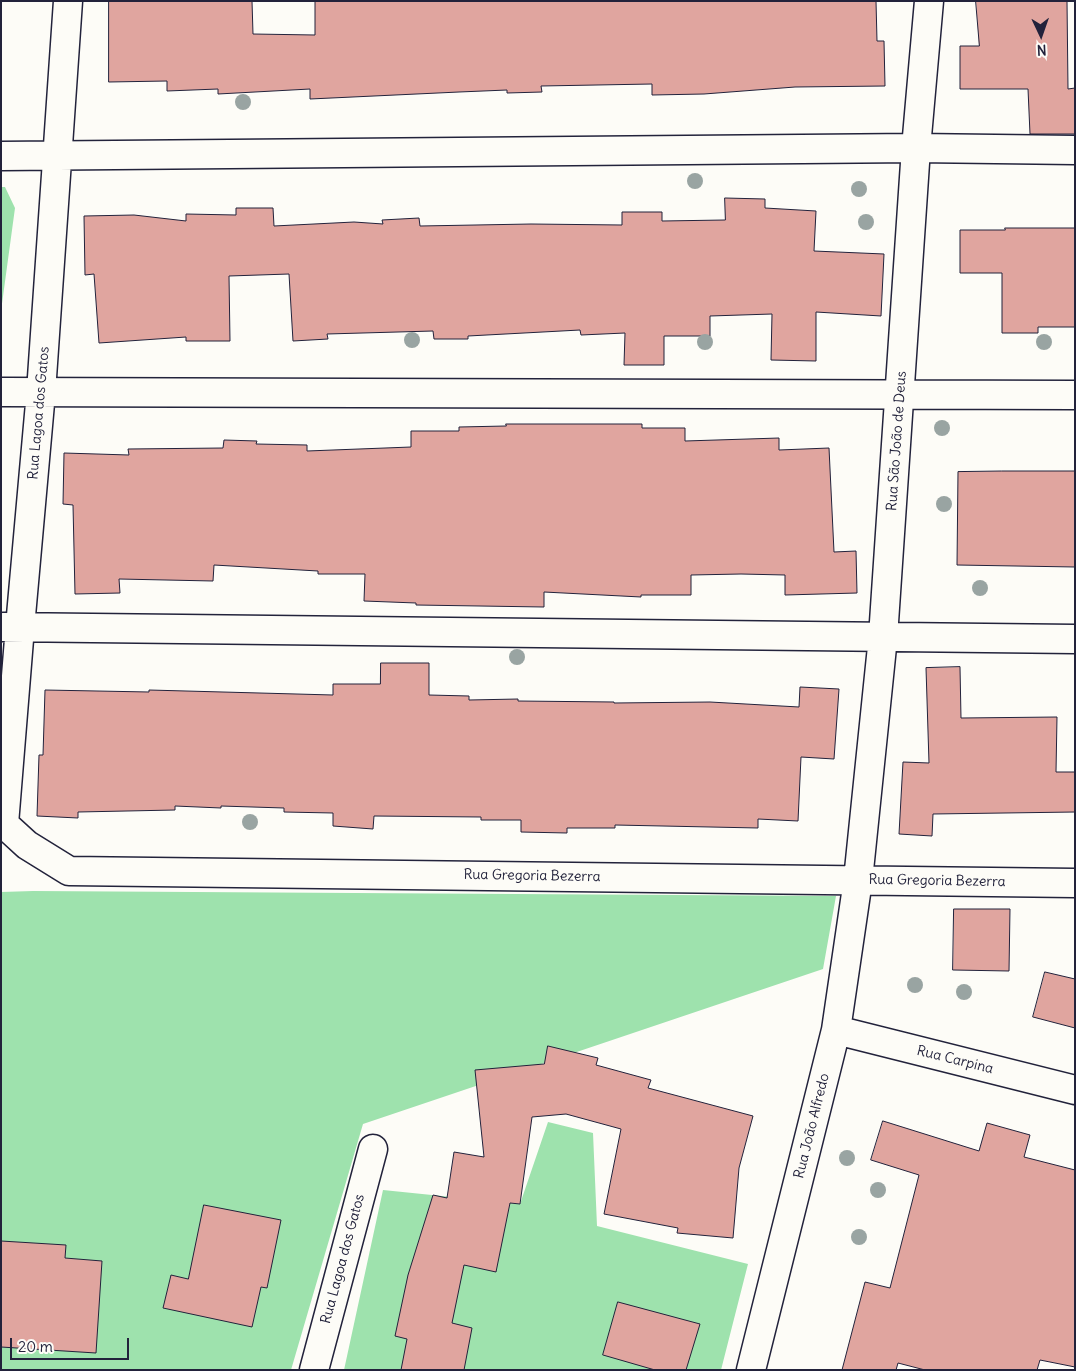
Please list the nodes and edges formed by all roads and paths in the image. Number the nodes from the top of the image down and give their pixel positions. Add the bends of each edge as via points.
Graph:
1 (68, 1) edge
2 (930, 1) edge
3 (916, 148) junction
4 (1075, 150) edge
5 (57, 155) junction
6 (1, 156) edge
7 (1, 392) edge
8 (42, 392) junction
9 (900, 394) junction
10 (1075, 396) edge
11 (10, 627) edge
12 (883, 637) junction
13 (1075, 640) edge
14 (4, 824) joint
15 (858, 880) junction
16 (1075, 883) edge
17 (836, 1030) junction
18 (1075, 1090) edge
19 (373, 1149) dead end
20 (314, 1370) edge
21 (751, 1370) edge

1 - 5 street, Rua Lagoa dos Gatos
2 - 3 street, Rua São João de Deus
3 - 4 street
3 - 5 street
3 - 9 street, Rua São João de Deus
5 - 6 street
5 - 8 street, Rua Lagoa dos Gatos
7 - 8 street
8 - 9 street
8 - 11 street, Rua Lagoa dos Gatos
9 - 10 street
9 - 12 street, Rua São João de Deus
11 - 12 street
11 - 14 street, Rua Lagoa dos Gatos
12 - 13 street
12 - 15 street, Rua São João de Deus
14 - 15 street, Rua Gregoria Bezerra via 27,845 68,871
15 - 16 street, Rua Gregoria Bezerra
15 - 17 street, Rua João Alfredo
17 - 18 street, Rua Carpina
17 - 21 street, Rua João Alfredo
19 - 20 street, Rua Lagoa dos Gatos

